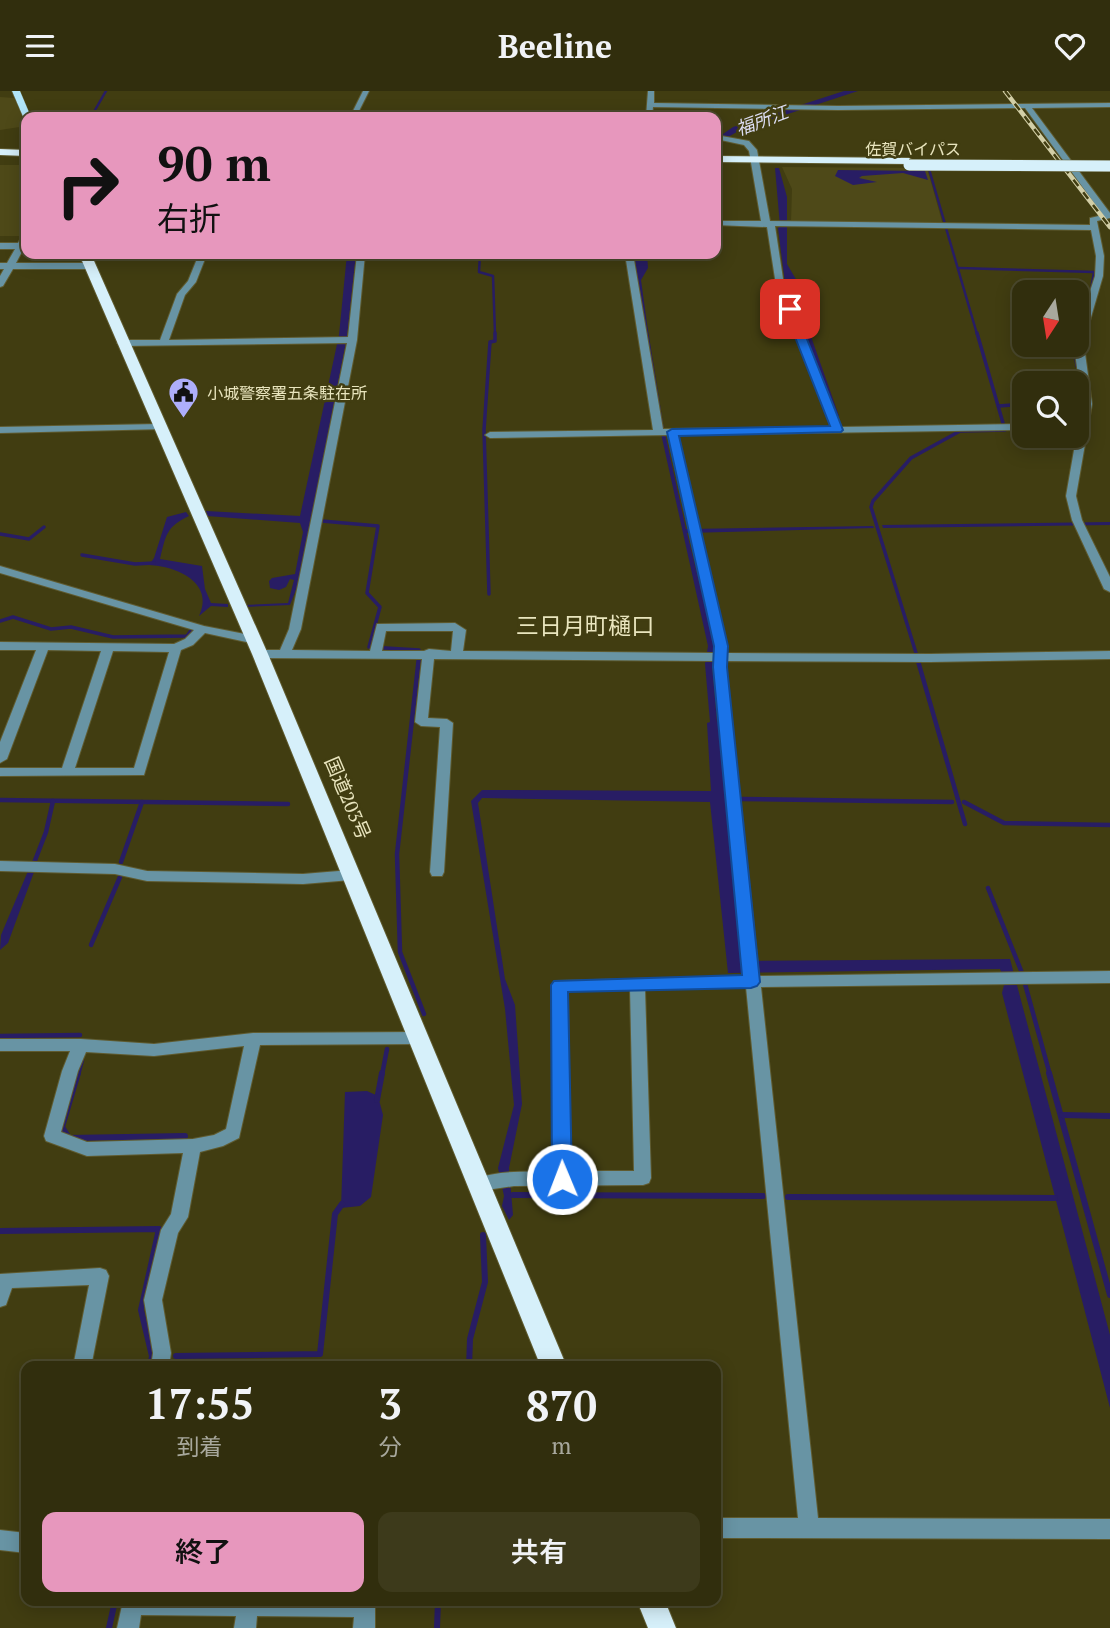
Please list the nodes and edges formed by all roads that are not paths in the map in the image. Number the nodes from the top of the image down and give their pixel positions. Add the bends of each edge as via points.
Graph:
1 (16, 91) edge
2 (366, 91) edge
3 (651, 91) edge
4 (1028, 102) junction
5 (1110, 105) edge
6 (651, 106) junction
7 (25, 112) edge
8 (356, 112) edge
9 (650, 112) edge
10 (721, 138) edge
11 (0, 158) edge
12 (21, 158) edge
13 (721, 161) edge
14 (755, 162) junction
15 (1110, 164) edge
16 (1106, 206) edge
17 (721, 223) edge
18 (772, 224) junction
19 (1094, 228) junction
20 (0, 246) edge
21 (21, 246) joint
22 (201, 259) edge
23 (360, 259) edge
24 (630, 259) edge
25 (88, 260) edge
26 (4, 266) edge
27 (0, 284) edge
28 (352, 340) junction
29 (122, 343) junction
30 (163, 343) junction
31 (1082, 371) edge
32 (1012, 426) edge
33 (160, 427) junction
34 (0, 430) edge
35 (837, 430) junction
36 (658, 432) junction
37 (672, 432) junction
38 (490, 435) dead end
39 (1077, 448) edge
40 (0, 569) edge
41 (1110, 589) edge
42 (202, 629) junction
43 (0, 646) edge
44 (44, 646) junction
45 (108, 647) junction
46 (256, 647) junction
47 (176, 648) junction
48 (376, 649) junction
49 (285, 652) junction
50 (429, 653) junction
51 (457, 653) junction
52 (1110, 655) edge
53 (722, 656) junction
54 (0, 759) edge
55 (0, 772) edge
56 (67, 772) junction
57 (0, 866) edge
58 (437, 871) dead end
59 (351, 875) junction
60 (1110, 977) edge
61 (751, 982) junction
62 (637, 983) junction
63 (420, 1038) junction
64 (253, 1039) junction
65 (0, 1045) edge
66 (81, 1045) junction
67 (193, 1146) junction
68 (562, 1179) junction
69 (487, 1183) junction
70 (0, 1299) edge
71 (83, 1361) edge
72 (161, 1361) edge
73 (552, 1361) edge
74 (809, 1527) junction
75 (721, 1528) edge
76 (1110, 1529) edge
77 (0, 1540) edge
78 (21, 1542) edge
79 (132, 1606) edge
80 (248, 1606) joint
81 (653, 1606) edge
82 (128, 1628) edge
83 (245, 1628) edge
84 (364, 1628) edge
85 (662, 1628) edge

1 - 7 main road
2 - 8 street
3 - 6 street
4 - 5 street
4 - 6 street via 812,108
4 - 16 street
6 - 9 street
10 - 14 street via 746,143
11 - 12 highway
13 - 14 highway, 佐賀バイパス
14 - 15 highway, 佐賀バイパス, bridge
14 - 18 street
16 - 19 street via 1108,216 1093,220
17 - 18 street
18 - 19 street
18 - 35 street via 780,285
19 - 31 street via 1099,276 1082,331
20 - 21 street
21 - 26 street
22 - 30 street via 192,282 181,294
23 - 28 street
24 - 36 street
25 - 26 street
25 - 29 highway, 国道203号
26 - 27 street
28 - 30 street
28 - 49 street via 295,629
29 - 30 street
29 - 33 highway, 国道203号
32 - 35 street
33 - 34 street
33 - 46 highway, 国道203号
35 - 37 street
36 - 37 street
36 - 38 street
37 - 53 street
39 - 41 street via 1072,496 1079,523
40 - 42 street
42 - 46 street
42 - 47 street
43 - 44 street
44 - 45 street
44 - 54 street
45 - 47 street
45 - 56 street
46 - 49 street
46 - 59 highway, 国道203号
47 - 56 street via 139,772
48 - 49 street
48 - 50 street
48 - 51 street via 381,627 455,627 460,630
50 - 51 street
50 - 58 street via 421,722 447,723
51 - 53 street
52 - 53 street
53 - 61 street
55 - 56 street
57 - 59 street via 115,869 147,876 303,879
59 - 63 highway, 国道203号
60 - 61 street
61 - 62 street
61 - 74 street
62 - 68 street via 560,985
62 - 68 street via 643,1178
63 - 64 street
63 - 69 highway, 国道203号
64 - 66 street via 154,1050
64 - 67 street via 233,1133
65 - 66 street
66 - 67 street via 52,1136 87,1149
67 - 72 street via 179,1217 170,1230 153,1300
68 - 69 street
69 - 73 highway, 国道203号
70 - 71 street via 5,1280 100,1276
74 - 75 street
74 - 76 street
77 - 78 street
79 - 82 street
80 - 83 street
80 - 84 street via 365,1607
81 - 85 highway

